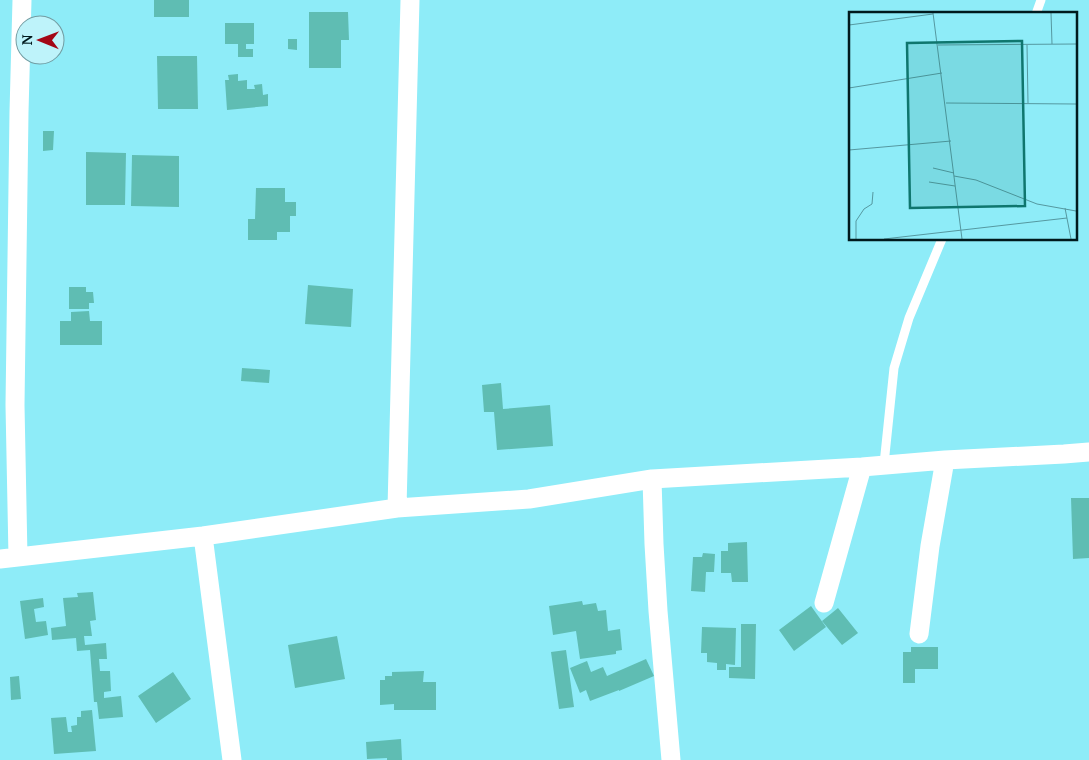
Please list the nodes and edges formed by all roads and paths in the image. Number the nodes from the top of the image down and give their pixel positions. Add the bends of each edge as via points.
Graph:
1 (22, 0) edge
2 (410, 0) edge
3 (1041, 0) edge
4 (1037, 12) edge
5 (942, 240) edge
6 (1089, 452) edge
7 (945, 460) junction
8 (884, 464) junction
9 (862, 467) junction
10 (652, 479) junction
11 (397, 508) junction
12 (204, 536) junction
13 (9, 558) edge
14 (824, 603) dead end
15 (919, 634) dead end
16 (232, 760) edge
17 (671, 760) edge

1 - 13 street
2 - 11 street
3 - 4 lane
5 - 8 lane via 909,318 894,368
6 - 7 street
7 - 8 street
7 - 15 street
8 - 9 street
9 - 10 street
9 - 14 street
10 - 11 street via 528,499
10 - 17 street via 658,611
11 - 12 street
12 - 13 street
12 - 16 street

